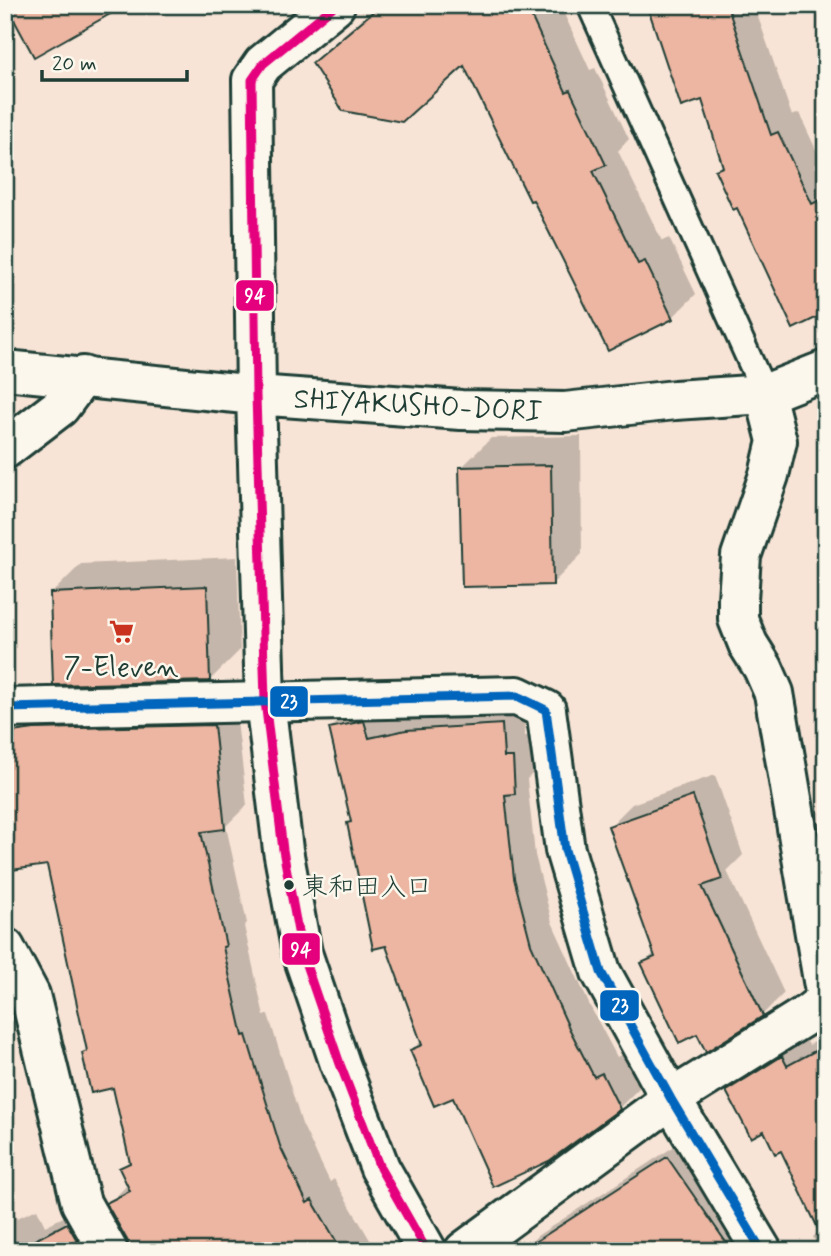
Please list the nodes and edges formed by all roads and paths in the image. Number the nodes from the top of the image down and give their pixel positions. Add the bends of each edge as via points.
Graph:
1 (335, 5) edge
2 (590, 5) edge
3 (5, 370) edge
4 (826, 370) edge
5 (83, 376) junction
6 (765, 394) junction
7 (256, 395) junction
8 (5, 449) edge
9 (265, 701) junction
10 (5, 708) edge
11 (5, 948) edge
12 (826, 999) edge
13 (671, 1099) junction
14 (108, 1251) edge
15 (426, 1251) edge
16 (464, 1251) edge
17 (762, 1251) edge

1 - 7 street via 263,64 252,80
2 - 6 lane
3 - 5 street, SHIYAKUSHO-DORI
4 - 6 street, SHIYAKUSHO-DORI
5 - 7 street, SHIYAKUSHO-DORI
5 - 8 street via 60,407
6 - 7 street, SHIYAKUSHO-DORI via 565,412 461,410
6 - 12 street via 777,441 741,556 738,619 774,693
7 - 9 street
9 - 10 street
9 - 13 street via 517,696 546,710 565,850 601,972
9 - 15 street via 283,850 302,953 380,1168
11 - 14 street via 30,995 81,1203
12 - 13 street
13 - 16 street
13 - 17 street

